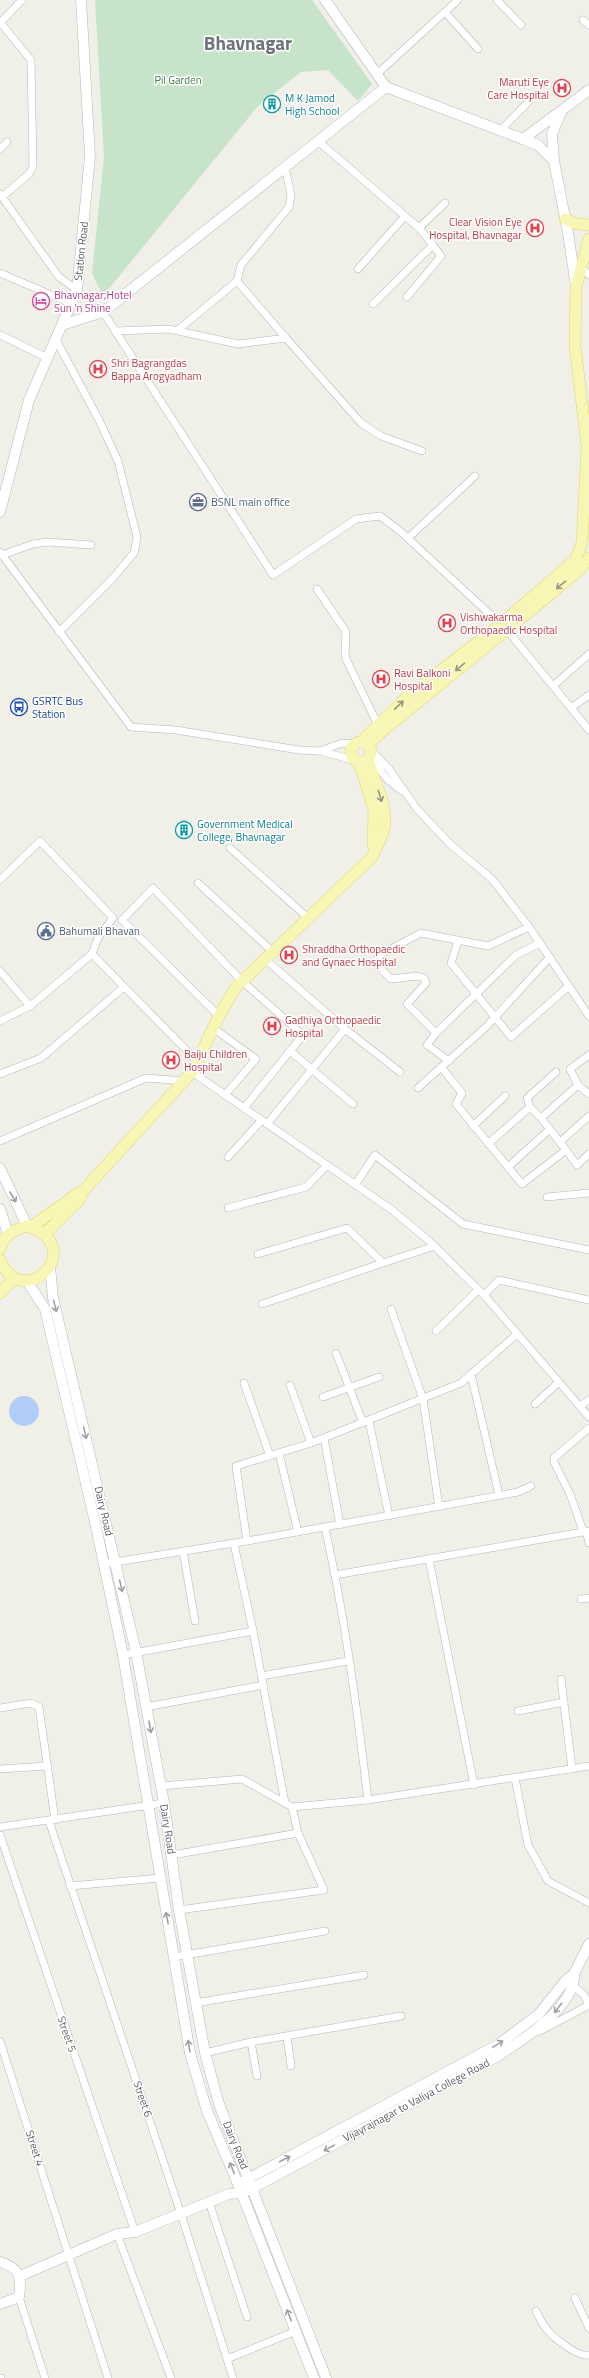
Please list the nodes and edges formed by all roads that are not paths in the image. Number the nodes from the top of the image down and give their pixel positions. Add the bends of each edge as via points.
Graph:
1 (22, 0) edge
2 (81, 0) edge
3 (325, 0) edge
4 (458, 0) edge
5 (496, 0) edge
6 (445, 12) junction
7 (0, 23) edge
8 (521, 25) dead end
9 (478, 49) dead end
10 (377, 74) junction
11 (386, 87) junction
12 (589, 90) edge
13 (533, 97) dead end
14 (561, 112) junction
15 (501, 130) junction
16 (523, 139) junction
17 (318, 141) junction
18 (8, 142) dead end
19 (0, 149) edge
20 (554, 160) junction
21 (285, 167) junction
22 (1, 196) edge
23 (445, 203) dead end
24 (405, 216) junction
25 (565, 219) junction
26 (589, 225) edge
27 (419, 228) junction
28 (589, 240) edge
29 (432, 244) junction
30 (358, 269) dead end
31 (585, 271) edge
32 (0, 272) edge
33 (237, 281) junction
34 (576, 287) junction
35 (77, 290) junction
36 (407, 297) dead end
37 (72, 304) junction
38 (373, 304) dead end
39 (103, 312) junction
40 (62, 325) junction
41 (178, 330) junction
42 (115, 331) junction
43 (0, 335) edge
44 (286, 338) junction
45 (56, 340) junction
46 (48, 358) junction
47 (587, 448) junction
48 (422, 451) dead end
49 (589, 468) edge
50 (474, 476) dead end
51 (0, 512) edge
52 (408, 538) junction
53 (91, 545) dead end
54 (1, 553) edge
55 (585, 556) edge
56 (317, 589) dead end
57 (504, 627) junction
58 (59, 632) junction
59 (589, 654) edge
60 (553, 686) junction
61 (589, 695) edge
62 (571, 708) junction
63 (378, 725) junction
64 (589, 730) edge
65 (320, 751) junction
66 (363, 752) junction
67 (230, 848) dead end
68 (0, 880) edge
69 (198, 883) dead end
70 (308, 918) junction
71 (529, 927) junction
72 (458, 941) junction
73 (540, 943) junction
74 (92, 954) junction
75 (269, 955) junction
76 (550, 957) junction
77 (0, 972) edge
78 (242, 981) junction
79 (569, 986) junction
80 (124, 987) junction
81 (476, 995) junction
82 (30, 1006) junction
83 (219, 1016) junction
84 (589, 1016) edge
85 (494, 1018) junction
86 (0, 1020) edge
87 (213, 1028) junction
88 (345, 1029) junction
89 (436, 1033) junction
90 (290, 1051) junction
91 (589, 1055) edge
92 (197, 1061) junction
93 (449, 1061) junction
94 (441, 1067) junction
95 (312, 1070) junction
96 (192, 1072) junction
97 (400, 1072) dead end
98 (556, 1072) dead end
99 (0, 1074) edge
100 (184, 1081) junction
101 (578, 1085) junction
102 (418, 1088) dead end
103 (589, 1094) edge
104 (225, 1095) junction
105 (505, 1096) dead end
106 (353, 1104) dead end
107 (530, 1107) junction
108 (244, 1108) junction
109 (589, 1116) edge
110 (541, 1118) junction
111 (264, 1122) junction
112 (473, 1126) junction
113 (550, 1129) junction
114 (0, 1141) edge
115 (560, 1142) junction
116 (488, 1144) junction
117 (566, 1150) junction
118 (589, 1154) edge
119 (228, 1157) dead end
120 (327, 1165) junction
121 (508, 1167) junction
122 (0, 1168) edge
123 (355, 1185) junction
124 (82, 1192) junction
125 (589, 1193) edge
126 (547, 1198) dead end
127 (228, 1208) dead end
128 (0, 1209) edge
129 (29, 1226) junction
130 (8, 1234) junction
131 (45, 1234) junction
132 (435, 1246) junction
133 (0, 1249) edge
134 (589, 1250) edge
135 (258, 1254) dead end
136 (383, 1263) junction
137 (1, 1266) edge
138 (50, 1268) junction
139 (14, 1278) junction
140 (26, 1281) junction
141 (481, 1292) junction
142 (0, 1293) edge
143 (589, 1300) edge
144 (262, 1304) dead end
145 (391, 1309) dead end
146 (436, 1331) dead end
147 (517, 1334) junction
148 (336, 1353) dead end
149 (471, 1374) junction
150 (379, 1377) dead end
151 (559, 1382) junction
152 (244, 1383) dead end
153 (290, 1385) dead end
154 (350, 1388) junction
155 (323, 1397) dead end
156 (423, 1399) junction
157 (589, 1400) edge
158 (535, 1404) dead end
159 (580, 1406) junction
160 (589, 1417) edge
161 (366, 1422) junction
162 (589, 1428) edge
163 (324, 1438) junction
164 (311, 1443) junction
165 (279, 1453) junction
166 (270, 1456) junction
167 (531, 1486) dead end
168 (499, 1495) junction
169 (439, 1507) junction
170 (389, 1516) junction
171 (340, 1525) junction
172 (325, 1528) junction
173 (586, 1531) edge
174 (298, 1532) junction
175 (247, 1541) junction
176 (589, 1543) edge
177 (234, 1544) junction
178 (183, 1551) junction
179 (429, 1559) junction
180 (116, 1562) junction
181 (103, 1564) junction
182 (335, 1575) junction
183 (196, 1621) dead end
184 (253, 1631) junction
185 (136, 1652) junction
186 (123, 1655) junction
187 (348, 1660) junction
188 (261, 1676) junction
189 (561, 1678) dead end
190 (263, 1685) junction
191 (564, 1702) junction
192 (146, 1707) junction
193 (0, 1708) edge
194 (518, 1710) dead end
195 (47, 1766) junction
196 (589, 1766) edge
197 (0, 1769) edge
198 (572, 1769) junction
199 (515, 1778) junction
200 (474, 1785) junction
201 (161, 1786) junction
202 (368, 1800) junction
203 (164, 1803) junction
204 (285, 1803) junction
205 (149, 1806) junction
206 (292, 1807) junction
207 (52, 1821) junction
208 (0, 1827) edge
209 (298, 1833) junction
210 (0, 1835) edge
211 (172, 1855) junction
212 (160, 1878) junction
213 (70, 1886) junction
214 (589, 1903) edge
215 (179, 1910) junction
216 (325, 1930) dead end
217 (589, 1944) edge
218 (188, 1954) junction
219 (174, 1957) junction
220 (574, 1974) junction
221 (364, 1975) dead end
222 (572, 1985) junction
223 (195, 2003) junction
224 (402, 2016) dead end
225 (531, 2035) junction
226 (287, 2037) junction
227 (0, 2041) edge
228 (251, 2042) junction
229 (205, 2053) junction
230 (291, 2066) dead end
231 (257, 2076) dead end
232 (252, 2183) junction
233 (240, 2188) junction
234 (209, 2202) junction
235 (181, 2214) junction
236 (135, 2232) junction
237 (117, 2234) junction
238 (70, 2255) junction
239 (0, 2262) edge
240 (20, 2276) junction
241 (19, 2297) junction
242 (575, 2298) dead end
243 (0, 2304) edge
244 (536, 2311) dead end
245 (247, 2317) dead end
246 (589, 2328) edge
247 (296, 2331) junction
248 (589, 2355) edge
249 (227, 2359) junction
250 (45, 2378) edge
251 (108, 2378) edge
252 (171, 2378) edge
253 (233, 2378) edge
254 (314, 2378) edge
255 (326, 2378) edge

1 - 7 street
2 - 35 main road, Station Road via 90,156
3 - 10 main road
4 - 6 street
5 - 8 street
6 - 9 street
6 - 10 street
7 - 22 street via 31,60 34,167
10 - 11 main road
11 - 15 main road
11 - 17 main road
12 - 14 main road
13 - 15 street
14 - 16 main road
14 - 20 main road via 552,134
15 - 16 main road
16 - 20 main road via 538,145
17 - 21 main road
17 - 24 street
18 - 19 street
20 - 25 main road
21 - 33 street via 291,195 289,207 241,265
21 - 39 main road
22 - 35 street via 59,277
23 - 27 street
24 - 27 street
24 - 30 street
25 - 26 main road
25 - 34 main road
27 - 29 street
28 - 31 main road
29 - 36 street via 441,256
29 - 38 street
31 - 34 main road
32 - 37 street
33 - 41 street
33 - 44 street
34 - 47 main road via 575,346
35 - 37 main road, Station Road
37 - 40 main road, Station Road
39 - 40 main road
39 - 42 street
40 - 45 main road, Station Road
41 - 42 street via 152,328
41 - 44 street via 238,344
42 - 52 street via 273,575 356,519 380,516
43 - 46 street
44 - 48 street via 371,431
45 - 46 main road, Station Road
45 - 58 street via 118,461 136,537 134,552 112,579
46 - 51 main road, Station Road via 30,400
47 - 49 main road
47 - 55 main road via 582,543
50 - 52 street
52 - 57 street
53 - 54 street via 48,542
54 - 58 street
55 - 57 main road via 569,567
56 - 63 street via 346,632 345,657
57 - 60 street
63 -> 57 main road via 408,696
57 -> 66 main road via 380,733
58 - 65 street via 131,727 176,730 299,750
59 - 60 street
60 - 62 street
61 - 62 street
62 - 64 street
63 - 66 main road
65 - 66 street
65 - 66 street via 342,743
66 - 70 main road via 382,799 384,829 372,857
66 - 71 street via 389,769 417,809 451,845 492,879
67 - 70 street
68 - 74 street via 40,841 113,918 98,938
69 - 75 street
70 - 75 main road
71 - 72 street via 488,946
71 - 73 street
72 - 81 street via 451,963
72 - 89 street via 421,933 378,957 377,965 391,979 417,976 424,978 426,983 407,1004
73 - 76 street
73 - 81 street via 516,955
74 - 80 street
74 - 82 street
75 - 78 main road
75 - 88 street
76 - 79 street
76 - 85 street
77 - 82 street
78 - 83 main road
78 - 83 street via 152,888 122,920
78 - 90 street via 303,1035
79 - 84 street
79 - 85 street via 511,1037
80 - 92 street
80 - 99 street via 41,1058
81 - 85 street
81 - 89 street
82 - 86 street
83 - 87 main road
85 - 93 street
87 - 92 main road
87 - 104 street via 256,1059
88 - 95 street
88 - 97 street
89 - 93 street via 427,1045
90 - 95 street
90 - 108 street
91 - 101 street via 570,1069
92 - 96 main road
93 - 94 street
94 - 102 street
94 - 112 street via 462,1093 456,1104
95 - 106 street
95 - 111 street
96 - 100 main road
96 - 104 street
98 - 107 street via 527,1098
100 - 114 street via 146,1078
100 - 124 main road
101 - 103 street
101 - 110 street
104 - 108 street
105 - 112 street
107 - 110 street
107 - 116 street
108 - 111 street
109 - 115 street
110 - 113 street
111 - 119 street
111 - 120 street
112 - 116 street
113 - 115 street
113 - 121 street
115 - 117 street
116 - 121 street
117 - 118 street via 577,1164
117 - 121 street via 522,1184
120 - 123 street
120 - 127 street via 306,1187
122 -> 129 main road
123 - 132 street via 392,1210
123 - 134 street via 376,1155 463,1224
124 - 129 main road
124 - 131 main road via 80,1199
125 - 126 street
128 - 130 main road
129 - 130 main road via 15,1229
129 - 131 main road
130 - 133 main road
131 - 138 main road via 53,1250
132 - 136 street
132 - 141 street
135 - 136 street via 347,1228
136 - 144 street
137 - 139 main road
138 - 140 main road via 36,1279
138 -> 180 main road, Dairy Road via 53,1298
139 - 140 main road
139 - 142 main road
140 - 181 main road, Dairy Road via 45,1309
141 - 143 street via 499,1280
141 - 146 street
141 - 147 street
145 - 156 street
147 - 149 street
147 - 151 street
148 - 154 street
149 - 156 street via 461,1383
149 - 168 street
150 - 154 street
151 - 158 street
151 - 159 street
152 - 166 street
153 - 164 street
154 - 155 street
154 - 161 street
156 - 161 street
156 - 169 street
157 - 159 street
159 - 160 street
161 - 163 street
161 - 170 street
162 - 173 street via 554,1458
163 - 164 street
163 - 171 street
164 - 165 street
165 - 166 street
165 - 174 street
166 - 175 street via 236,1466
167 - 168 street
168 - 169 street
169 - 170 street
170 - 171 street
171 - 172 street
172 - 174 street
172 - 182 street
173 - 176 street
173 - 179 street
174 - 175 street
175 - 177 street
177 - 178 street
177 - 184 street
178 - 180 street
178 - 183 street
179 - 182 street
179 - 200 street
180 - 181 street
180 -> 185 main road, Dairy Road
181 - 186 main road, Dairy Road
182 - 187 street
184 - 185 street
184 - 188 street
185 - 186 street
185 - 192 main road, Dairy Road
186 - 205 main road, Dairy Road
187 - 188 street
187 - 202 street
188 - 190 street
189 - 191 street
190 - 192 street
190 - 204 street
191 - 194 street
191 - 198 street
192 -> 201 main road, Dairy Road
193 - 195 street, Street 6 via 31,1703 39,1707
195 - 197 street
195 - 207 street, Street 6
196 - 198 street
198 - 199 street
199 - 200 street
199 - 214 street via 528,1845 548,1881
200 - 202 street
201 - 203 main road, Dairy Road
201 - 204 street via 242,1778
202 - 206 street
203 - 205 street
203 - 211 main road, Dairy Road
204 - 206 street
205 - 207 street
205 - 212 main road, Dairy Road
206 - 209 street
207 - 208 street
207 - 213 street, Street 6
209 - 211 street
209 - 215 street via 324,1890
210 - 236 street, Street 5
211 - 215 main road, Dairy Road
212 - 213 street
219 -> 212 main road, Dairy Road
213 - 235 street, Street 6
215 - 218 main road, Dairy Road
216 - 218 street
217 - 220 main road, Vijayrajnagar to Valiya College Road
218 - 219 street
218 - 223 main road, Dairy Road
233 -> 219 main road, Dairy Road via 198,2084 190,2053
220 - 222 main road, Vijayrajnagar to Valiya College Road
232 -> 220 main road, Vijayrajnagar to Valiya College Road via 499,2044 539,2014 566,1980
221 - 223 street
222 -> 225 main road, Vijayrajnagar to Valiya College Road via 560,2007
222 - 225 street via 584,1995 589,2005
223 - 229 main road, Dairy Road
224 - 226 street
225 -> 232 main road, Vijayrajnagar to Valiya College Road via 496,2057
226 - 228 street
226 - 230 street
227 - 238 street, Street 4
228 - 229 street
228 - 231 street
229 - 232 main road, Dairy Road via 219,2104
232 - 233 main road, Vijayrajnagar to Valiya College Road
232 - 255 main road, Dairy Road
233 - 234 main road, Vijayrajnagar to Valiya College Road
247 -> 233 main road, Dairy Road
234 - 235 main road, Vijayrajnagar to Valiya College Road
234 - 245 street
235 - 236 main road, Vijayrajnagar to Valiya College Road
235 - 249 street, Street 6
236 - 237 main road, Vijayrajnagar to Valiya College Road
237 - 238 main road, Vijayrajnagar to Valiya College Road
237 - 252 street
238 - 240 main road, Vijayrajnagar to Valiya College Road
238 - 251 street, Street 4
239 - 240 main road via 12,2265
240 - 241 main road
241 - 243 main road
241 - 250 street
242 - 246 street
244 - 248 street via 545,2327 559,2340 582,2354
247 - 249 street
247 - 254 main road, Dairy Road
249 - 253 street, Street 6

